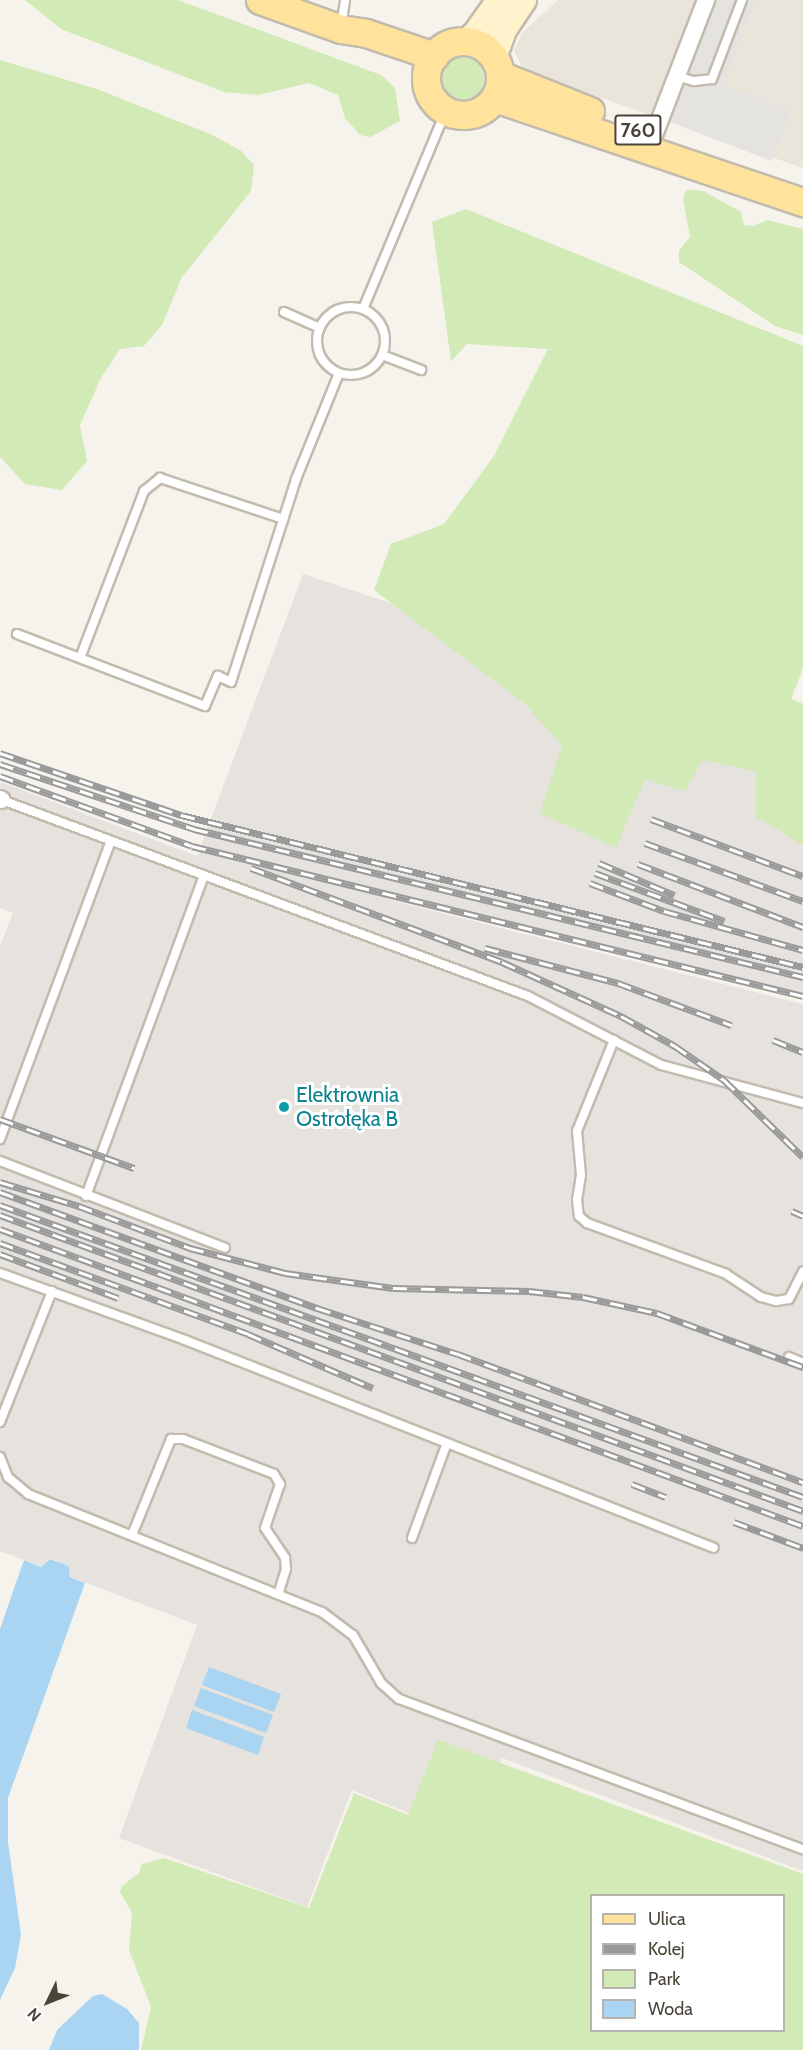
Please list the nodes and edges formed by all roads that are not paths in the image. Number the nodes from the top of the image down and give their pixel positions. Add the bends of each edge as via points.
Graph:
1 (260, 0) edge
2 (345, 0) edge
3 (499, 0) edge
4 (524, 0) edge
5 (706, 0) edge
6 (742, 0) edge
7 (341, 29) junction
8 (465, 42) junction
9 (430, 66) junction
10 (676, 76) junction
11 (496, 77) junction
12 (446, 111) junction
13 (654, 135) junction
14 (774, 192) junction
15 (803, 202) edge
16 (363, 309) junction
17 (284, 312) dead end
18 (320, 328) junction
19 (382, 355) junction
20 (421, 370) dead end
21 (339, 373) junction
22 (283, 519) junction
23 (17, 634) dead end
24 (80, 658) junction
25 (1, 799) edge
26 (111, 841) junction
27 (204, 875) junction
28 (614, 1040) junction
29 (803, 1102) edge
30 (0, 1139) edge
31 (0, 1161) edge
32 (86, 1196) junction
33 (225, 1248) dead end
34 (803, 1271) edge
35 (0, 1273) edge
36 (52, 1291) junction
37 (789, 1357) dead end
38 (803, 1363) edge
39 (0, 1422) edge
40 (447, 1443) junction
41 (0, 1457) edge
42 (132, 1535) junction
43 (412, 1538) dead end
44 (714, 1548) dead end
45 (279, 1592) junction
46 (803, 1849) edge

1 - 7 main road
2 - 7 lane
3 - 8 main road
4 - 11 main road via 504,30
5 - 10 street
6 - 10 lane via 712,79 694,81
7 - 9 main road via 366,33
8 - 9 main road via 447,45
8 - 11 main road, 760 via 482,47
9 - 12 main road via 431,97
10 - 13 street
11 - 12 main road via 473,114
11 - 13 main road, 760
11 - 14 main road, 760
12 - 16 lane
13 - 14 main road, 760
14 - 15 main road, 760
16 - 18 lane via 333,312
16 - 19 lane via 383,329
17 - 18 lane
18 - 21 lane via 320,355
19 - 20 lane
19 - 21 lane via 377,364 360,374
21 - 22 lane
22 - 24 lane via 160,478 144,491
22 - 24 lane via 231,682 218,675 205,706
23 - 24 lane
25 - 26 lane
26 - 27 lane
26 - 30 lane
27 - 28 lane via 528,996
27 - 32 lane
28 - 29 lane via 686,1074
28 - 34 lane via 577,1131 579,1216 588,1223 726,1274 761,1297 776,1301 789,1299
31 - 32 lane
32 - 33 lane
35 - 36 lane
36 - 39 lane
36 - 40 lane
37 - 38 lane
40 - 43 lane
40 - 44 lane
41 - 42 lane via 8,1478 28,1494
42 - 45 lane
42 - 45 lane via 171,1439 183,1439 264,1470 280,1481 265,1528 285,1558
45 - 46 lane via 307,1603 353,1635 381,1683 399,1699

